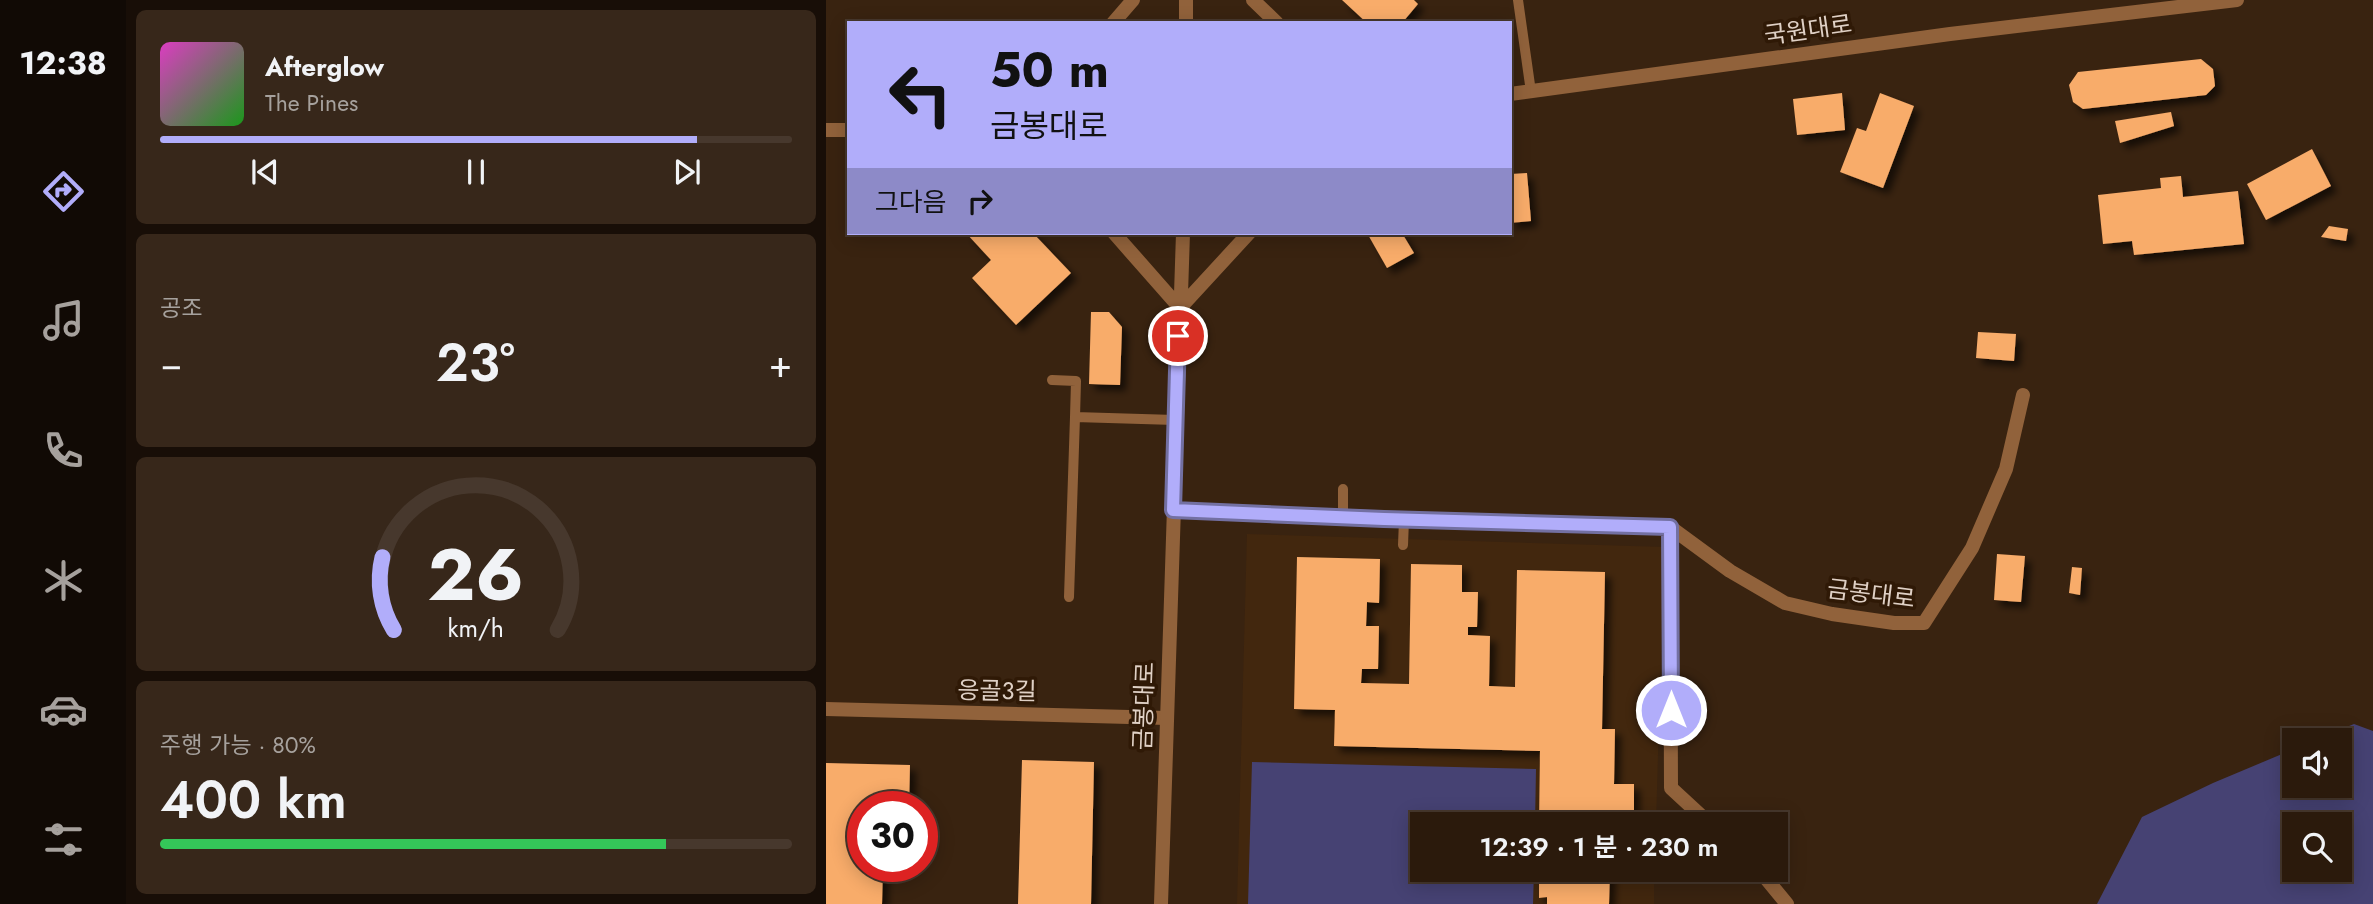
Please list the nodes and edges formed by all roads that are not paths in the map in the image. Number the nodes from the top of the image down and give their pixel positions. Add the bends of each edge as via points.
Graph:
1 (1133, 0) edge
2 (1186, 0) edge
3 (1253, 0) edge
4 (1518, 0) edge
5 (2237, 0) edge
6 (1116, 21) edge
7 (1186, 21) edge
8 (1275, 21) edge
9 (1531, 92) junction
10 (1512, 94) edge
11 (826, 130) edge
12 (847, 130) edge
13 (1116, 235) edge
14 (1183, 235) edge
15 (1247, 235) edge
16 (1180, 308) junction
17 (1052, 380) dead end
18 (2023, 395) dead end
19 (1075, 417) junction
20 (1175, 420) junction
21 (1343, 489) dead end
22 (1173, 510) junction
23 (1343, 518) junction
24 (1404, 520) junction
25 (1670, 527) junction
26 (1403, 545) dead end
27 (1069, 597) dead end
28 (826, 709) edge
29 (1167, 718) junction
30 (1697, 812) edge
31 (1769, 882) edge
32 (1161, 904) edge
33 (1787, 904) edge

1 - 6 street
2 - 7 street
3 - 8 street
4 - 9 lane
5 - 9 street, 국원대로
9 - 10 street, 국원대로
11 - 12 street
13 - 16 street
14 - 16 street, 금봉대로
15 - 16 street
16 - 20 street, 금봉대로
17 - 19 lane via 1076,381
18 - 25 street, 금봉대로 via 2006,469 1972,548 1924,623 1894,623 1785,603 1730,571
19 - 20 lane
19 - 27 lane
20 - 22 street, 금봉대로
21 - 23 lane
22 - 23 street
22 - 29 street, 금봉대로
23 - 24 street
24 - 25 street
24 - 26 lane
25 - 30 street via 1671,788
28 - 29 street, 응골3길
29 - 32 street, 금봉대로
31 - 33 street

